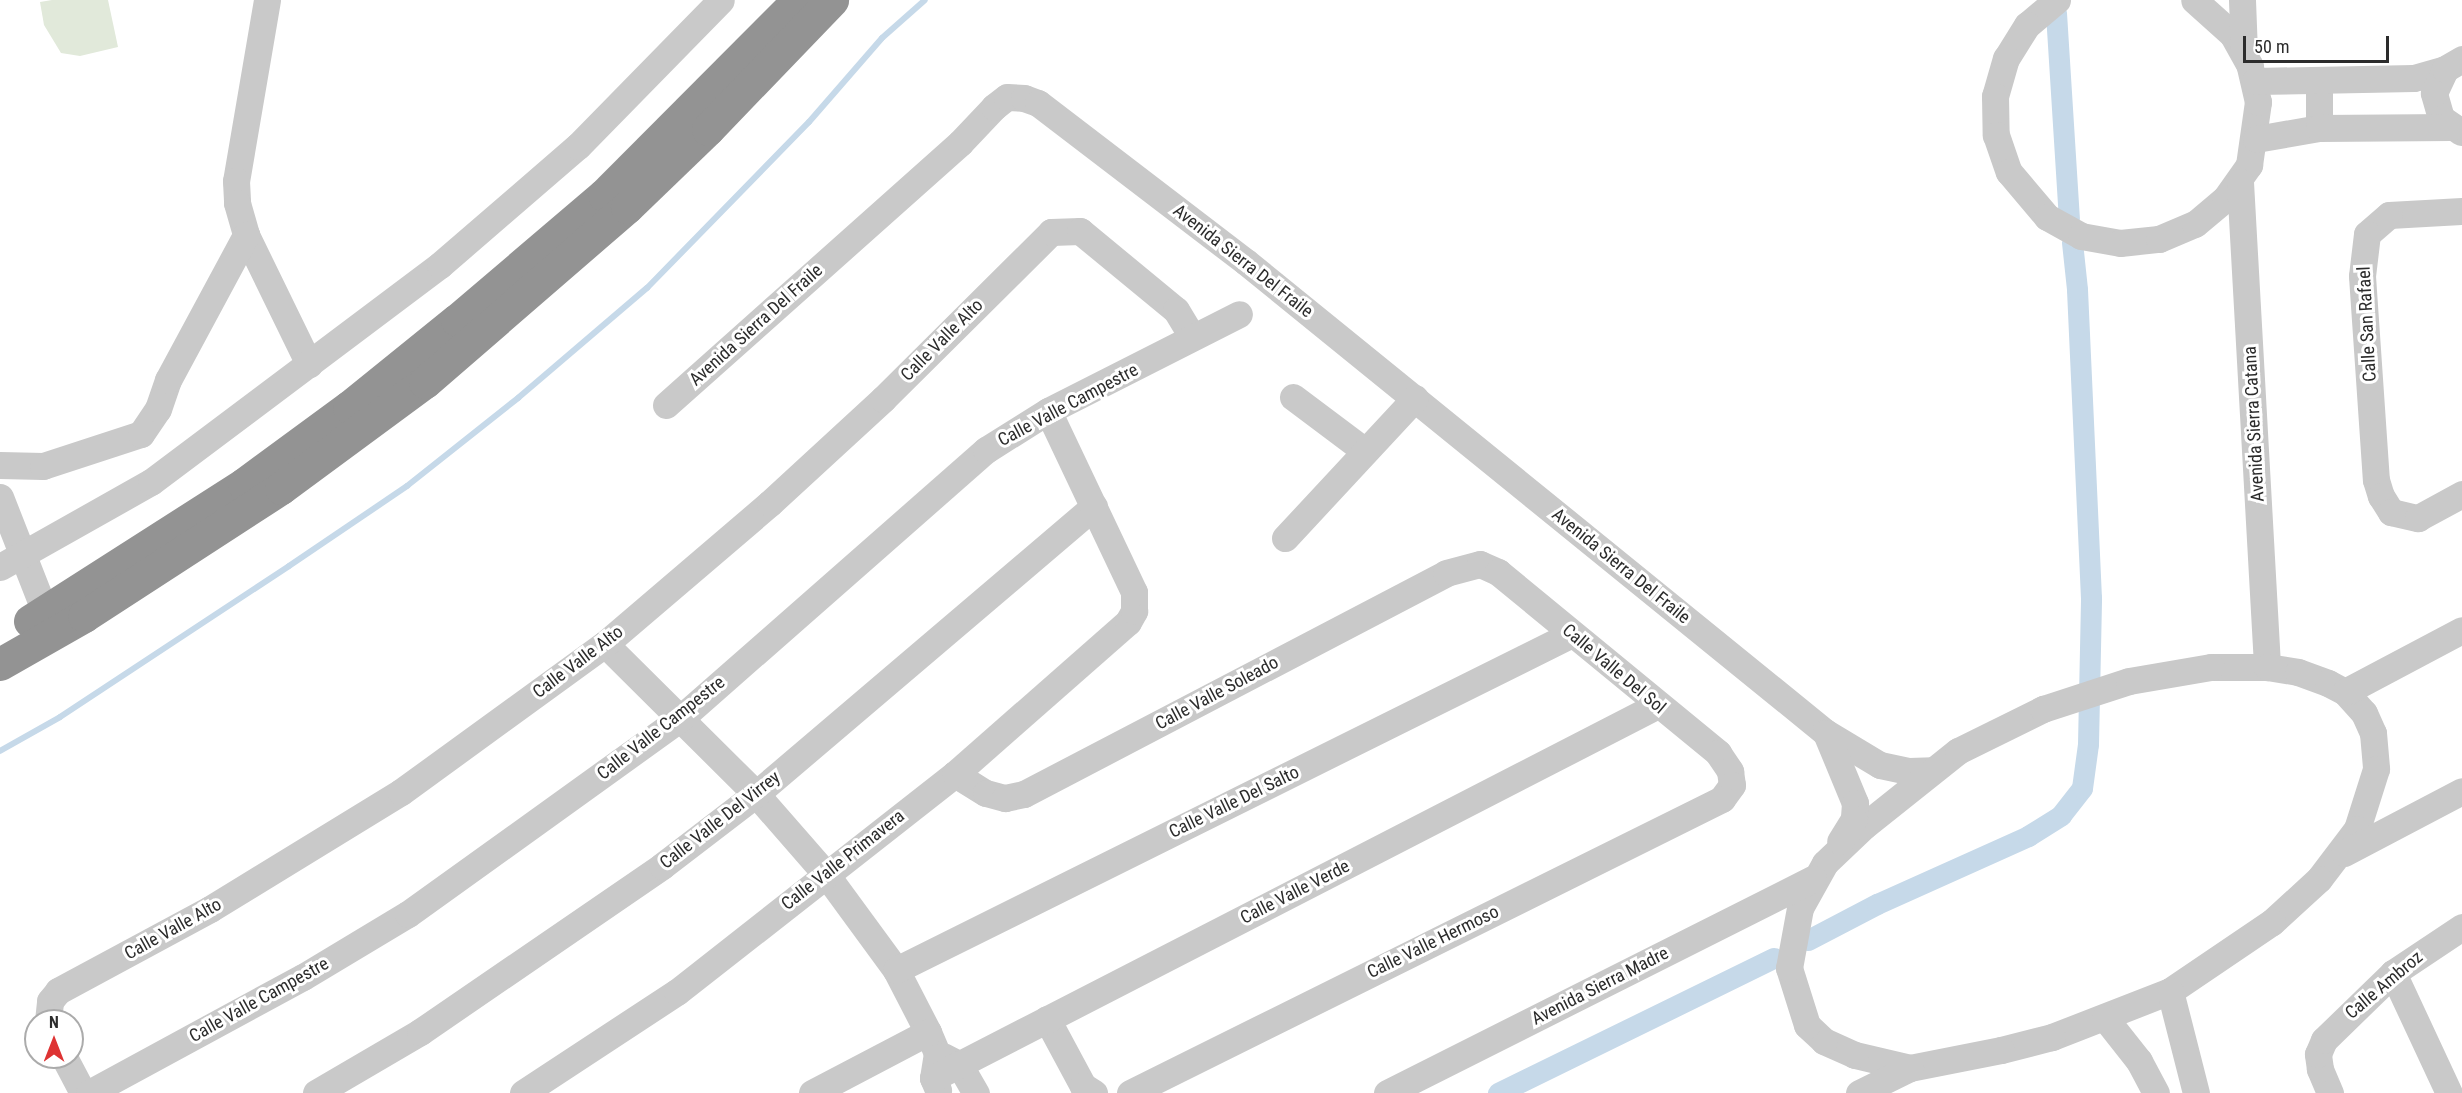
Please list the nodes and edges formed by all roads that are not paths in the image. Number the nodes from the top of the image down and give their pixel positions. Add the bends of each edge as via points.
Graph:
1 (267, 0) edge
2 (721, 0) edge
3 (798, 0) edge
4 (832, 0) edge
5 (2058, 0) edge
6 (2194, 0) edge
7 (2242, 0) edge
8 (2244, 52) junction
9 (2454, 64) edge
10 (2319, 80) junction
11 (2254, 81) junction
12 (2319, 128) junction
13 (2456, 129) edge
14 (2256, 139) junction
15 (2240, 182) junction
16 (2462, 211) edge
17 (246, 235) junction
18 (1239, 314) dead end
19 (1192, 337) junction
20 (309, 364) junction
21 (1293, 397) dead end
22 (1415, 398) junction
23 (666, 405) dead end
24 (1048, 411) junction
25 (1365, 451) junction
26 (0, 465) edge
27 (2462, 494) edge
28 (0, 497) edge
29 (1094, 506) junction
30 (1285, 538) dead end
31 (11, 562) edge
32 (1480, 564) joint
33 (45, 612) junction
34 (2462, 630) edge
35 (1572, 634) junction
36 (0, 638) edge
37 (605, 644) junction
38 (0, 664) edge
39 (2267, 666) junction
40 (2345, 692) junction
41 (1656, 706) junction
42 (682, 717) junction
43 (1826, 732) junction
44 (1932, 770) junction
45 (955, 774) junction
46 (1732, 785) joint
47 (2462, 791) edge
48 (756, 794) junction
49 (2340, 855) junction
50 (1819, 871) junction
51 (825, 873) junction
52 (2462, 927) edge
53 (896, 970) junction
54 (2393, 973) junction
55 (2170, 991) junction
56 (49, 1009) edge
57 (2105, 1018) junction
58 (1047, 1019) junction
59 (939, 1064) edge
60 (1910, 1068) junction
61 (70, 1069) edge
62 (824, 1090) edge
63 (83, 1093) edge
64 (89, 1093) edge
65 (316, 1093) edge
66 (523, 1093) edge
67 (976, 1093) edge
68 (1094, 1093) edge
69 (1130, 1093) edge
70 (1387, 1093) edge
71 (1859, 1093) edge
72 (2156, 1093) edge
73 (2196, 1093) edge
74 (2330, 1093) edge
75 (2449, 1093) edge

1 - 17 street via 236,181
2 - 20 street via 578,146 440,265
3 - 33 highway via 604,195 457,320 349,407 243,484
4 - 38 highway via 627,207 425,382 281,489 84,616
5 - 15 street via 2015,41 1999,76 1995,96 1994,116 2001,154 2032,204 2081,236 2140,243 2195,224
6 - 8 street via 2220,20
7 - 8 street
8 - 11 street
9 - 10 street via 2414,78
9 - 13 street via 2438,80 2435,99 2441,118
10 - 11 street
10 - 12 street
11 - 14 street via 2258,102
12 - 13 street
12 - 14 street
14 - 15 street
15 - 39 street, Avenida Sierra Catana
16 - 27 street, Calle San Rafael via 2389,215 2367,234 2362,276 2376,480 2391,512 2401,517 2418,518
17 - 20 street
17 - 26 street via 168,380 158,409 141,434 43,466
18 - 19 street, Calle Valle Campestre
19 - 24 street, Calle Valle Campestre
19 - 37 street, Calle Valle Alto via 1176,310 1080,231 1062,230 1043,238 883,399 770,503
20 - 31 street via 151,482
21 - 25 street
22 - 23 street, Avenida Sierra Del Fraile via 1038,103 1014,96 994,107 960,143
22 - 25 street
22 - 43 street, Avenida Sierra Del Fraile
24 - 29 street
24 - 42 street, Calle Valle Campestre via 986,450
25 - 30 street
28 - 31 street
29 - 45 street, Calle Valle Primavera via 1137,599 1128,622
29 - 48 street, Calle Valle Del Virrey
31 - 33 street
32 - 35 street, Calle Valle Del Sol via 1498,572
32 - 45 street, Calle Valle Soleado via 1446,573 1024,794 1005,798 987,794
33 - 36 highway
34 - 40 street
35 - 41 street, Calle Valle Del Sol
35 - 53 street, Calle Valle Del Salto
37 - 42 street
37 - 56 street, Calle Valle Alto via 401,792 210,909 58,991
39 - 40 street via 2298,672
39 - 44 street via 2211,666 2128,681 2043,709 1958,751
40 - 49 street via 2364,713 2373,733 2376,769 2357,829
41 - 46 street, Calle Valle Del Sol via 1718,753 1730,771
41 - 58 street, Calle Valle Verde
42 - 48 street
42 - 64 street, Calle Valle Campestre via 408,914 303,977
43 - 44 street, Avenida Sierra Del Fraile via 1880,765 1909,771
43 - 50 street, Avenida Sierra Del Fraile via 1855,803 1854,819
44 - 50 street via 1901,792
45 - 51 street, Calle Valle Primavera
46 - 69 street, Calle Valle Hermoso via 1722,799
47 - 49 street
48 - 51 street
48 - 65 street, Calle Valle Del Virrey via 540,954 420,1032
49 - 55 street via 2272,922
50 - 60 street via 1792,939 1789,968 1807,1025 1824,1041 1855,1055
50 - 70 street, Avenida Sierra Madre
51 - 53 street
51 - 66 street, Calle Valle Primavera via 677,992
52 - 54 street, Calle Ambroz
53 - 59 street
54 - 74 street, Calle Ambroz via 2324,1040 2318,1054
54 - 75 street
55 - 57 street
55 - 73 street
57 - 60 street via 2001,1050
57 - 72 street via 2139,1061
58 - 59 street, Calle Valle Verde
58 - 68 street via 1083,1086
59 - 62 street, Calle Valle Verde
59 - 67 street
60 - 71 street
61 - 63 street

